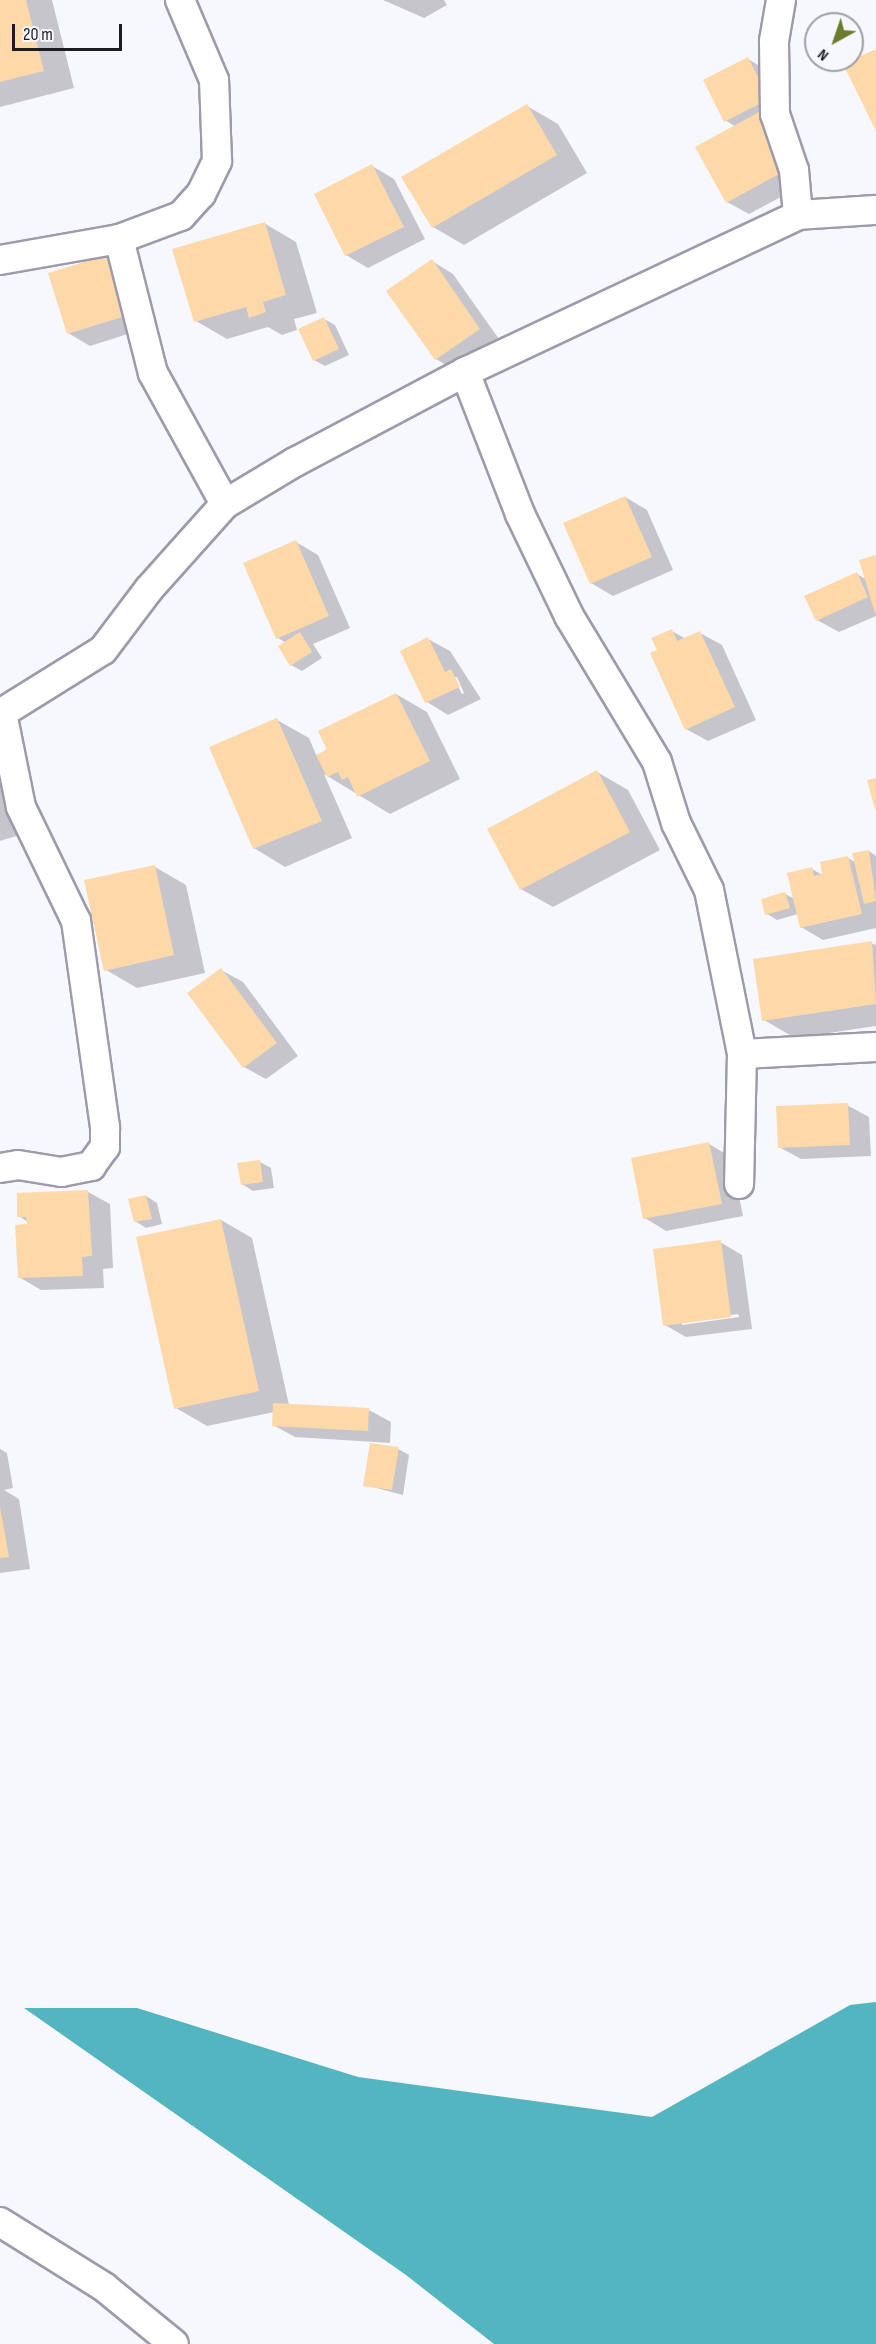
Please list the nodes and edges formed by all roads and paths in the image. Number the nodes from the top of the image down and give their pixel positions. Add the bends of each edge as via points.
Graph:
1 (180, 0) edge
2 (781, 0) edge
3 (876, 210) edge
4 (798, 215) junction
5 (119, 239) junction
6 (0, 260) edge
7 (465, 372) junction
8 (225, 504) junction
9 (1, 713) edge
10 (876, 1047) edge
11 (742, 1054) junction
12 (0, 1168) edge
13 (740, 1184) dead end
14 (0, 2222) edge
15 (174, 2344) edge

1 - 5 street via 213,80 218,161 201,194 181,216
2 - 4 street via 774,41 775,114 794,170
3 - 4 street
4 - 7 street
5 - 6 street
5 - 8 street via 153,373
7 - 8 street
7 - 11 street via 525,524 568,616 657,762 676,823 709,890
8 - 9 street via 149,589 104,650
9 - 12 street via 21,807 76,921 105,1147 91,1166 60,1172 18,1165
10 - 11 street
11 - 13 street
14 - 15 street via 104,2287

